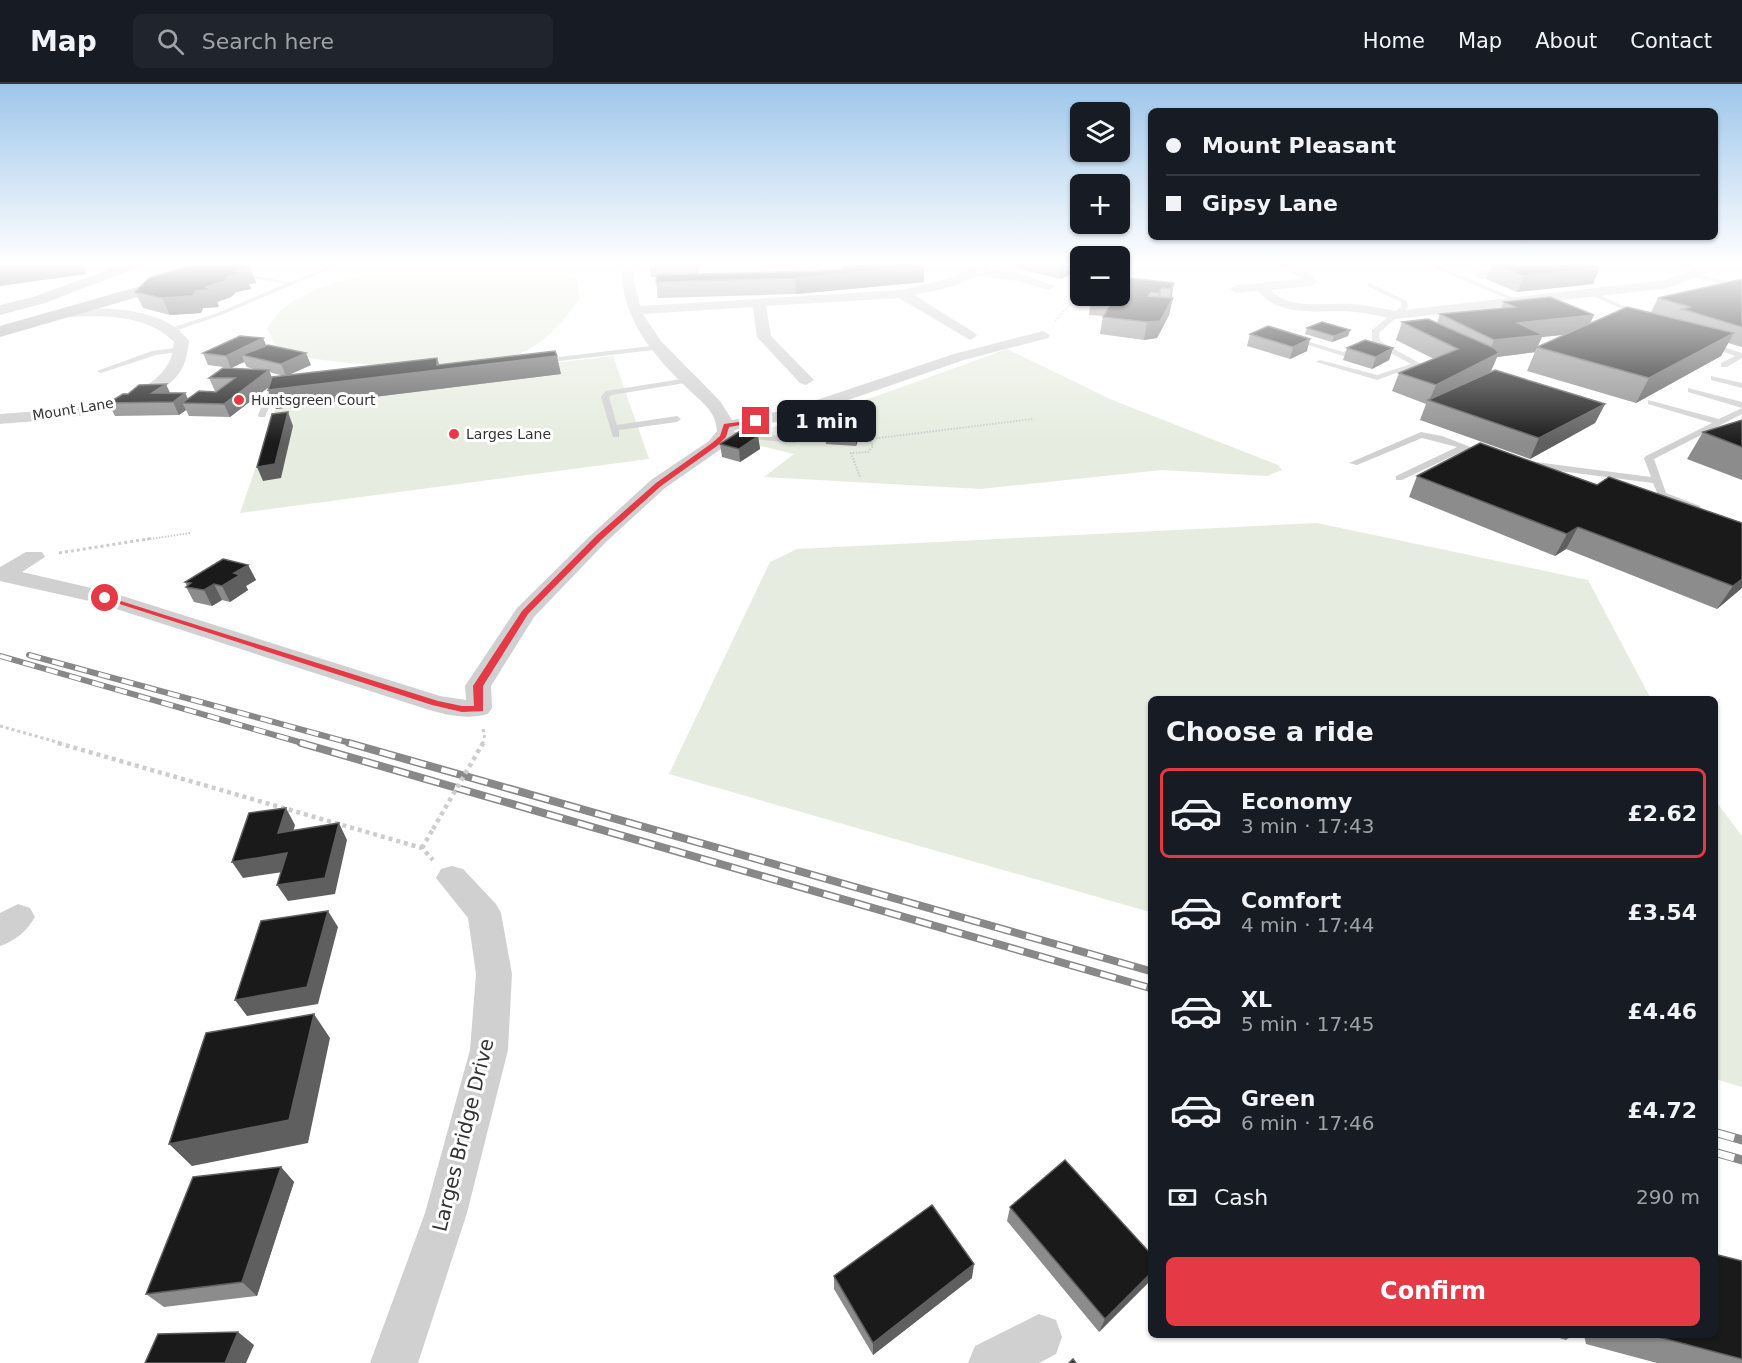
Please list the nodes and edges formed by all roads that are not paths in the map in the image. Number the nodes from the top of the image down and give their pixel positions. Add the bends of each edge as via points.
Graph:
1 (30, 324) edge
2 (154, 324) edge
3 (189, 324) edge
4 (643, 324) edge
5 (762, 324) edge
6 (950, 324) edge
7 (1385, 324) edge
8 (172, 329) junction
9 (0, 332) edge
10 (1043, 335) road end
11 (970, 336) dead end
12 (1699, 340) edge
13 (1299, 341) edge
14 (1376, 342) junction
15 (659, 347) junction
16 (182, 349) junction
17 (1741, 356) edge
18 (1320, 362) dead end
19 (529, 363) edge
20 (1724, 365) edge
21 (101, 370) dead end
22 (1714, 378) dead end
23 (688, 380) junction
24 (806, 380) dead end
25 (1742, 386) edge
26 (1691, 390) dead end
27 (294, 391) edge
28 (1651, 402) edge
29 (1742, 405) edge
30 (1742, 411) edge
31 (262, 415) dead end
32 (1729, 417) junction
33 (676, 419) dead end
34 (0, 420) edge
35 (1742, 421) edge
36 (1718, 422) junction
37 (725, 430) junction
38 (795, 440) road end
39 (1465, 447) junction
40 (1496, 457) edge
41 (1517, 461) edge
42 (1354, 463) dead end
43 (1399, 478) dead end
44 (1657, 481) junction
45 (1702, 510) edge
46 (34, 557) road end
47 (1, 574) edge
48 (452, 878) dead end
49 (1039, 1337) dead end
50 (394, 1363) edge
51 (992, 1363) edge

1 - 9 main road
2 - 8 street
3 - 8 lane
4 - 15 street
5 - 24 street via 764,337
6 - 11 street
7 - 14 lane via 1375,332
8 - 16 street via 182,342
10 - 37 street via 959,357 790,414
12 - 17 lane
13 - 14 lane via 1343,354
14 - 18 lane via 1417,364 1377,378
15 - 19 lane
15 - 23 street
16 - 21 lane via 155,352
16 - 34 street, Mount Lane via 164,382 144,394 89,408
17 - 20 lane
22 - 25 lane
23 - 33 lane via 609,393 605,397 615,431
23 - 37 street via 722,414
26 - 29 lane
27 - 31 lane via 271,394
28 - 36 lane
30 - 32 lane
32 - 35 lane
32 - 36 lane
36 - 44 lane via 1648,458
37 - 38 lane
37 - 47 street via 715,445 658,484 624,515 525,613 478,686 479,708 435,703 105,598
39 - 40 lane
39 - 42 lane via 1420,435
39 - 43 lane
41 - 44 lane
44 - 45 lane via 1662,495
46 - 47 street
48 - 50 street, Larges Bridge Drive via 484,913 494,974 489,1050 446,1213
49 - 51 street

